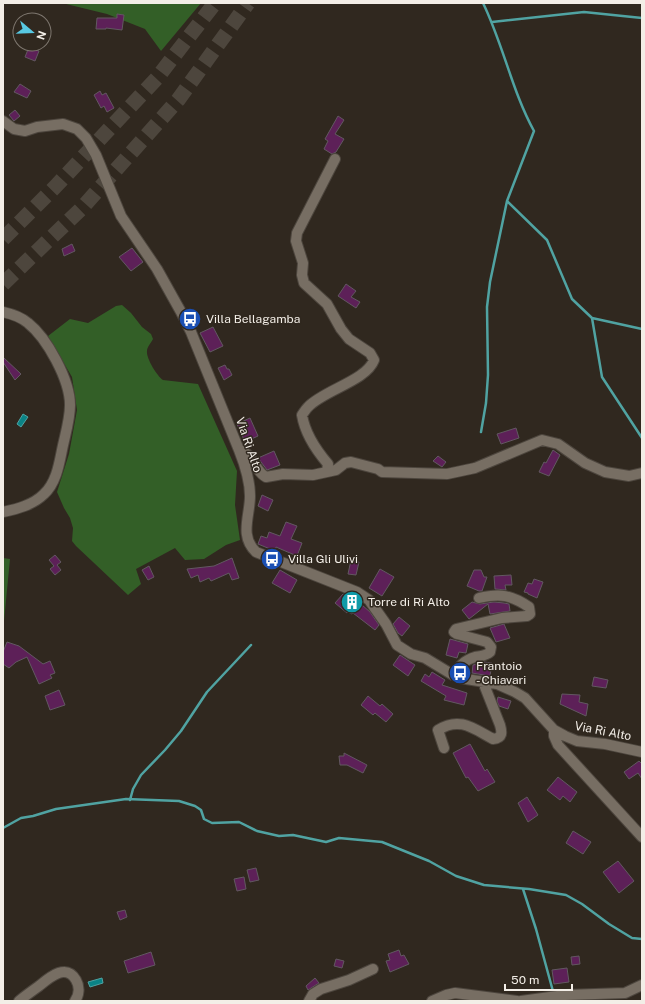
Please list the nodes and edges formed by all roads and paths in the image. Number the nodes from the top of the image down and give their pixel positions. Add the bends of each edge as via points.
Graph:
1 (3, 121) edge
2 (335, 159) dead end
3 (3, 312) edge
4 (239, 450) junction
5 (327, 471) junction
6 (642, 473) edge
7 (3, 512) edge
8 (479, 598) dead end
9 (453, 675) junction
10 (483, 682) junction
11 (554, 730) junction
12 (444, 748) dead end
13 (642, 752) edge
14 (642, 837) edge
15 (373, 969) dead end
16 (642, 985) edge
17 (19, 1001) edge
18 (75, 1001) edge
19 (309, 1001) edge
20 (432, 1001) edge
21 (517, 1001) edge
22 (521, 1001) edge

1 - 4 street, Via Ri Alto via 14,129 25,131 63,124 77,129 86,138 96,155 121,216 157,269 191,332
2 - 5 street via 297,233 296,241 303,263 302,275 304,283 328,304 349,339 370,353 374,360 372,367 331,391 308,407 302,415 316,450 328,464
3 - 7 street via 27,322 40,334 52,352 65,381 70,405 58,468 51,486 35,501
4 - 5 street via 250,455 260,474 266,477 283,474 313,475
4 - 9 street, Via Ri Alto via 246,467 250,496 247,531 250,546 256,552 363,596 369,600 386,624 397,645
5 - 6 street via 336,470 351,462 382,472 447,474 475,468 542,440 558,444 585,463 605,472 629,476
8 - 9 street via 491,595 511,597 528,607 530,614 456,628 454,632 457,634 487,642 491,647 487,655 472,658 462,664
9 - 10 street, Via Ri Alto
10 - 11 street, Via Ri Alto via 497,684 525,698
10 - 12 street via 500,725 501,735 493,739 472,726 452,723 438,730
11 - 13 street, Via Ri Alto via 577,741
11 - 14 street via 558,745
15 - 19 street via 321,989 313,994
16 - 22 street via 625,993 565,995
17 - 18 street via 53,975 62,972 72,974 77,981 79,992
20 - 21 street via 455,992

